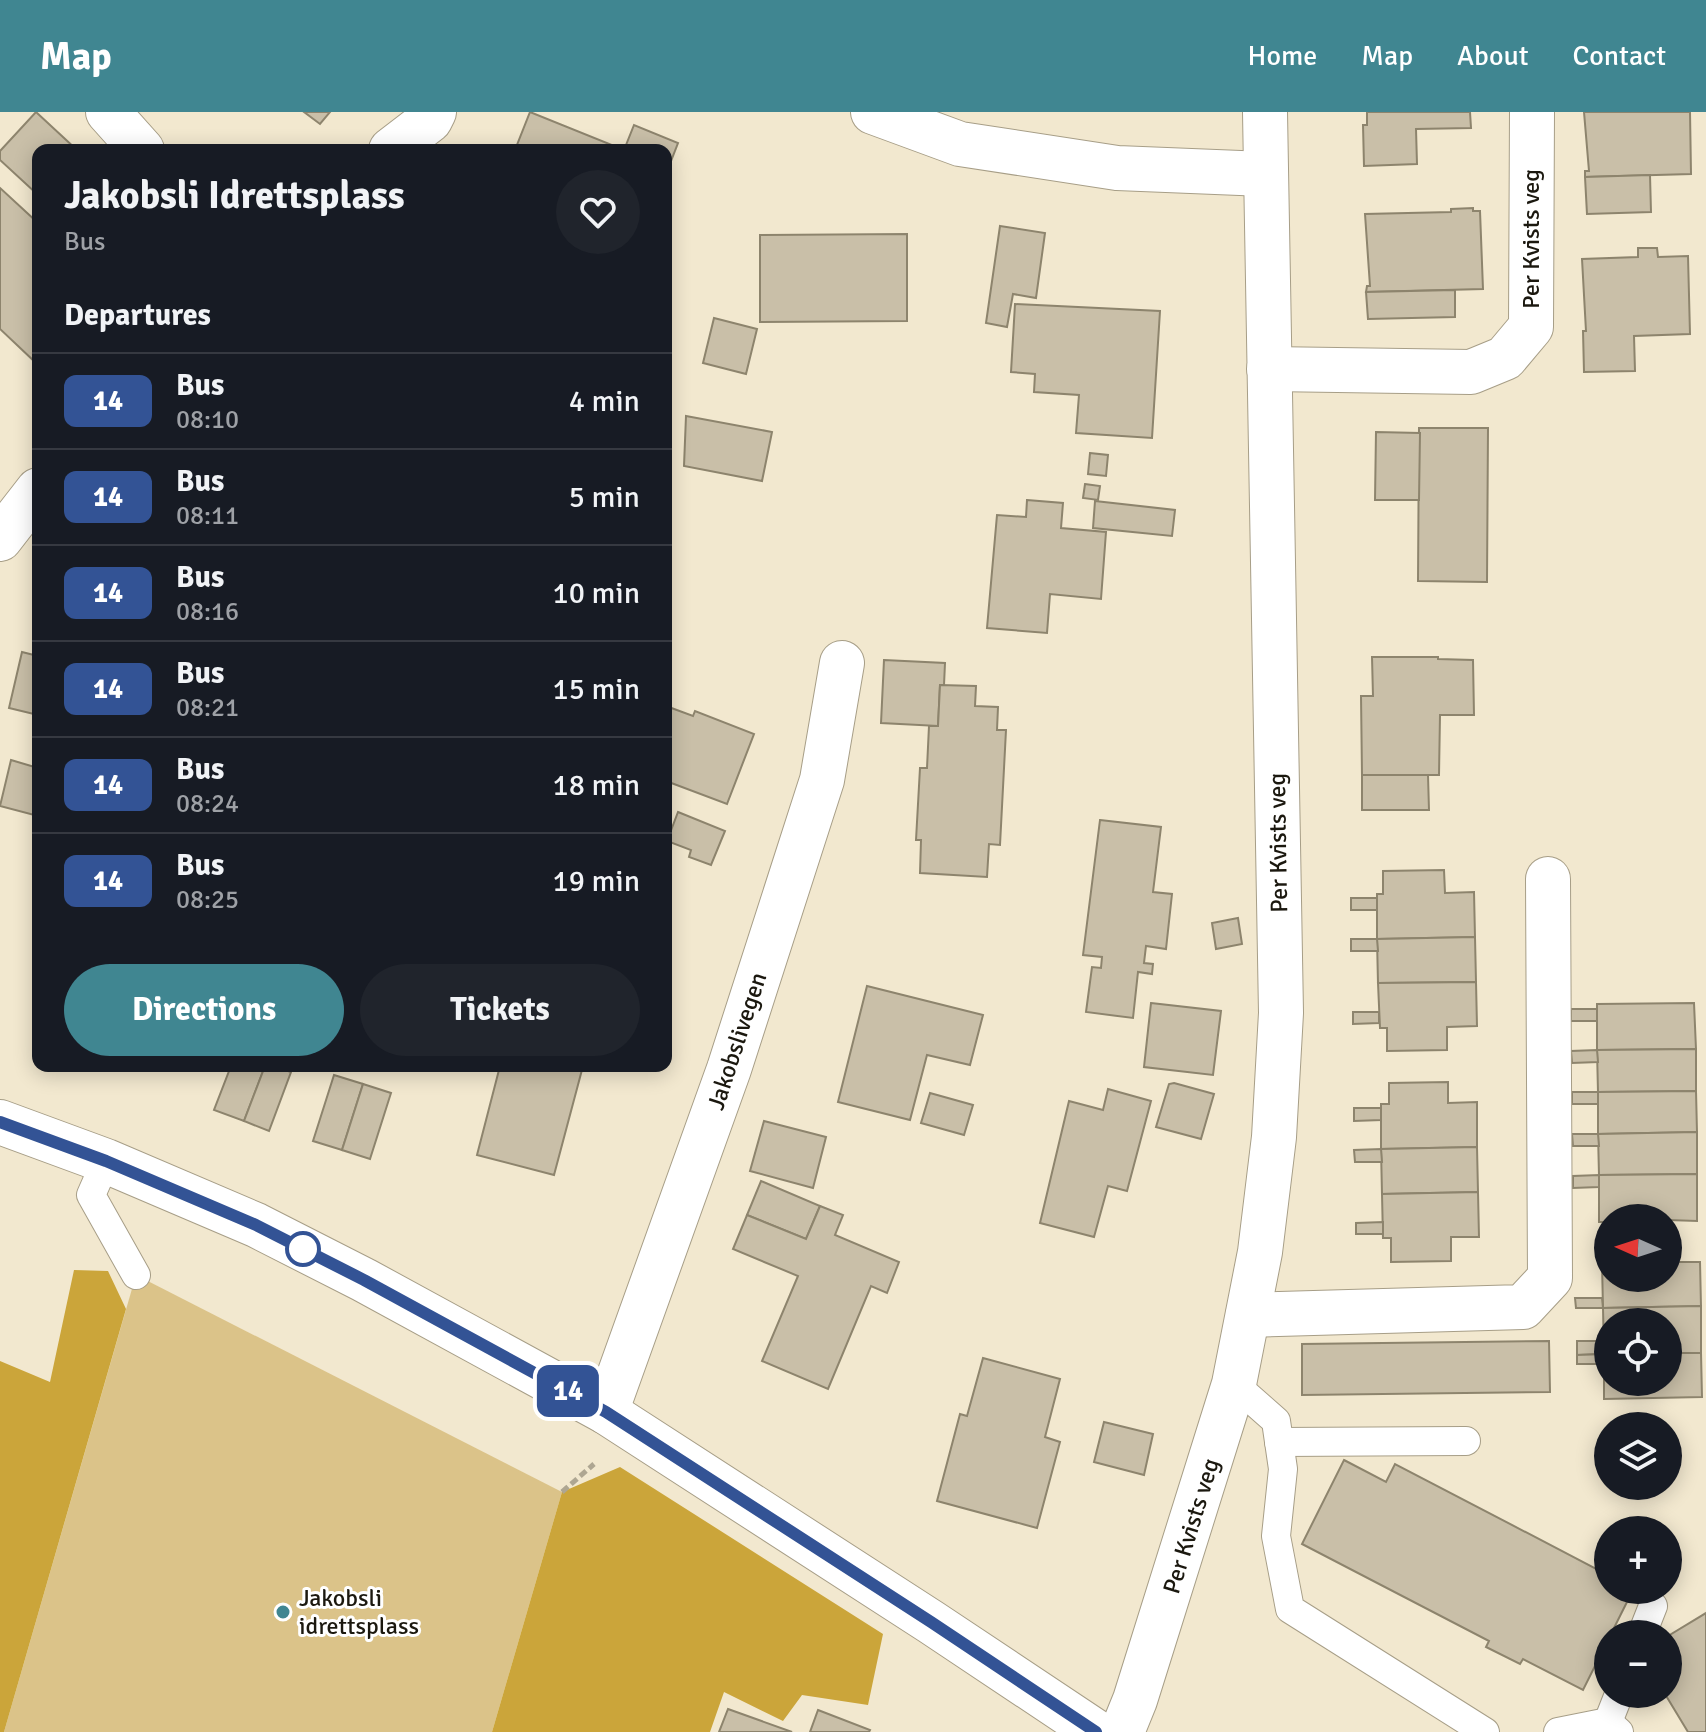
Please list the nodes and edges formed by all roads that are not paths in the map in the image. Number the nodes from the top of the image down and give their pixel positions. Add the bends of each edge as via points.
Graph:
1 (108, 112) edge
2 (434, 112) edge
3 (873, 112) edge
4 (1265, 112) edge
5 (1532, 112) edge
6 (137, 144) edge
7 (399, 144) edge
8 (1265, 174) junction
9 (1269, 369) junction
10 (32, 498) edge
11 (0, 539) edge
12 (842, 663) dead end
13 (1548, 879) dead end
14 (0, 1122) edge
15 (106, 1161) junction
16 (136, 1275) dead end
17 (1248, 1315) junction
18 (1234, 1384) junction
19 (606, 1412) junction
20 (1466, 1441) dead end
21 (1279, 1442) junction
22 (1653, 1606) dead end
23 (1648, 1620) edge
24 (1613, 1727) edge
25 (1096, 1732) edge
26 (1122, 1732) edge
27 (1485, 1732) edge
28 (1558, 1732) edge

1 - 6 street
2 - 7 street
3 - 8 street via 960,144 1117,168
4 - 8 street, Per Kvists veg
5 - 9 street, Per Kvists veg via 1531,327 1505,358 1471,372
8 - 9 street, Per Kvists veg
9 - 17 street, Per Kvists veg via 1281,1013 1274,1137
10 - 11 street
12 - 19 street, Jakobslivegen via 822,780 729,1069
13 - 17 street via 1550,1278 1523,1307
14 - 15 street
15 - 16 lane via 91,1195
15 - 19 street via 256,1225
17 - 18 street, Per Kvists veg
18 - 21 lane via 1276,1421
18 - 26 street, Per Kvists veg
19 - 25 street
20 - 21 lane
21 - 27 lane via 1283,1469 1276,1536 1290,1609
22 - 23 lane
24 - 28 lane

